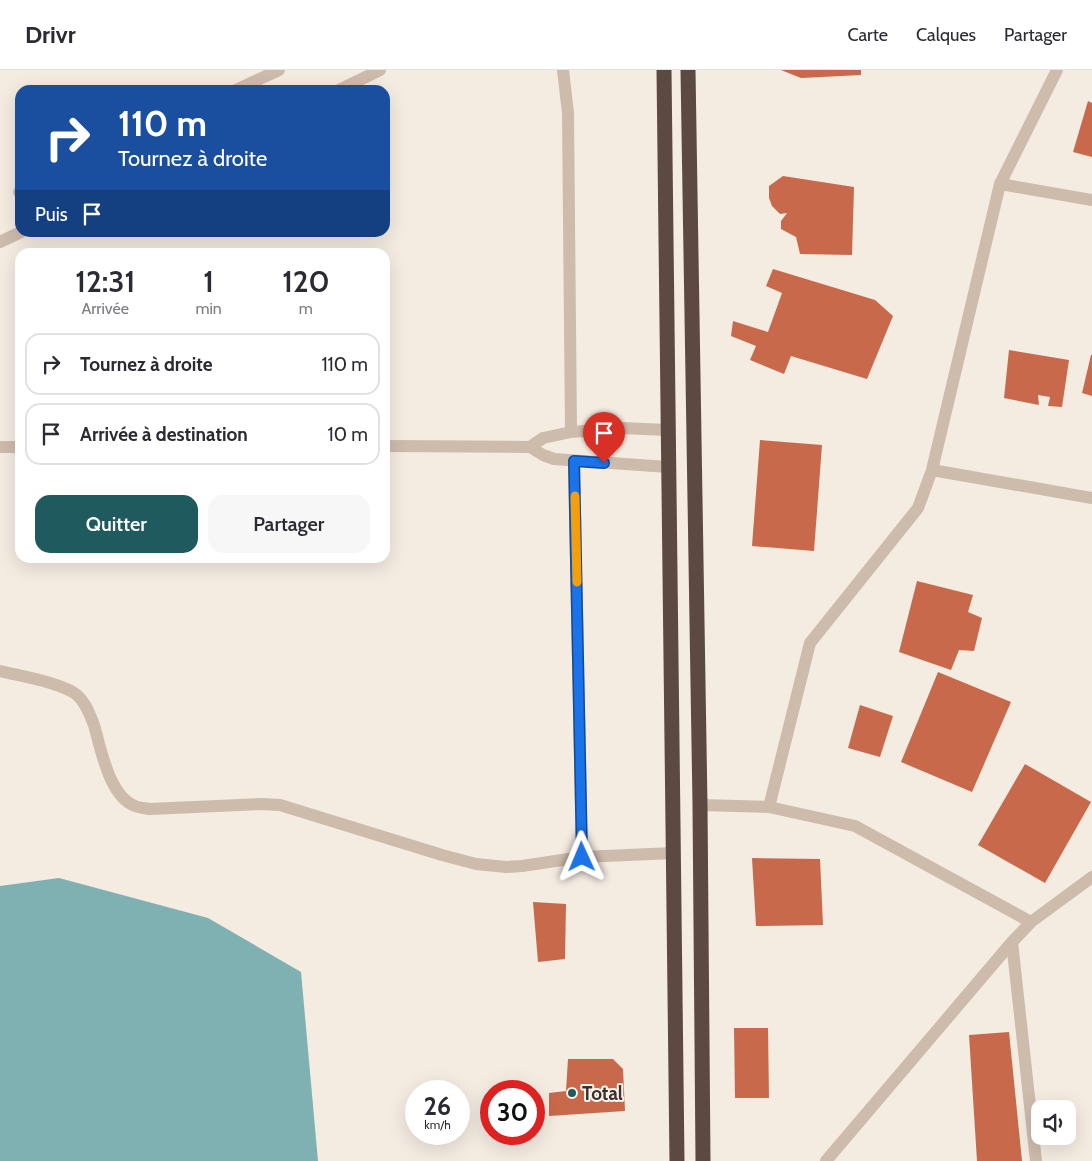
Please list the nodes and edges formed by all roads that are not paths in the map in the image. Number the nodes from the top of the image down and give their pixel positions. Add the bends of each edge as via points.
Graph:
1 (279, 70) edge
2 (380, 70) edge
3 (563, 70) edge
4 (664, 70) edge
5 (688, 70) edge
6 (1057, 70) edge
7 (247, 85) edge
8 (349, 85) edge
9 (1000, 184) junction
10 (1092, 200) edge
11 (15, 235) edge
12 (0, 242) edge
13 (668, 430) junction
14 (571, 432) junction
15 (390, 446) edge
16 (530, 446) junction
17 (0, 447) edge
18 (15, 447) edge
19 (574, 461) junction
20 (668, 467) junction
21 (932, 470) junction
22 (1092, 498) edge
23 (0, 672) edge
24 (700, 805) junction
25 (769, 807) junction
26 (674, 853) junction
27 (582, 857) junction
28 (1092, 877) edge
29 (1031, 922) junction
30 (1012, 942) junction
31 (677, 1161) edge
32 (703, 1161) edge
33 (826, 1161) edge
34 (1036, 1161) edge

1 - 7 street
2 - 8 street
3 - 14 street via 568,113
4 - 13 highway
5 - 24 highway
6 - 9 street
9 - 10 street
9 - 21 street
11 - 12 street
13 - 14 street via 621,428
13 - 20 highway
14 - 16 street via 543,438
15 - 16 street
16 - 19 street via 554,459
17 - 18 street
19 - 20 street
19 - 27 street
20 - 26 highway
21 - 22 street
21 - 25 street via 918,508 810,644
23 - 27 street via 64,688 77,695 91,717 113,786 134,806 150,809 280,805 476,864 522,866
24 - 25 street
24 - 32 highway
25 - 29 street via 855,826
26 - 27 street
26 - 31 highway
28 - 29 street
29 - 30 street
30 - 33 street
30 - 34 street

